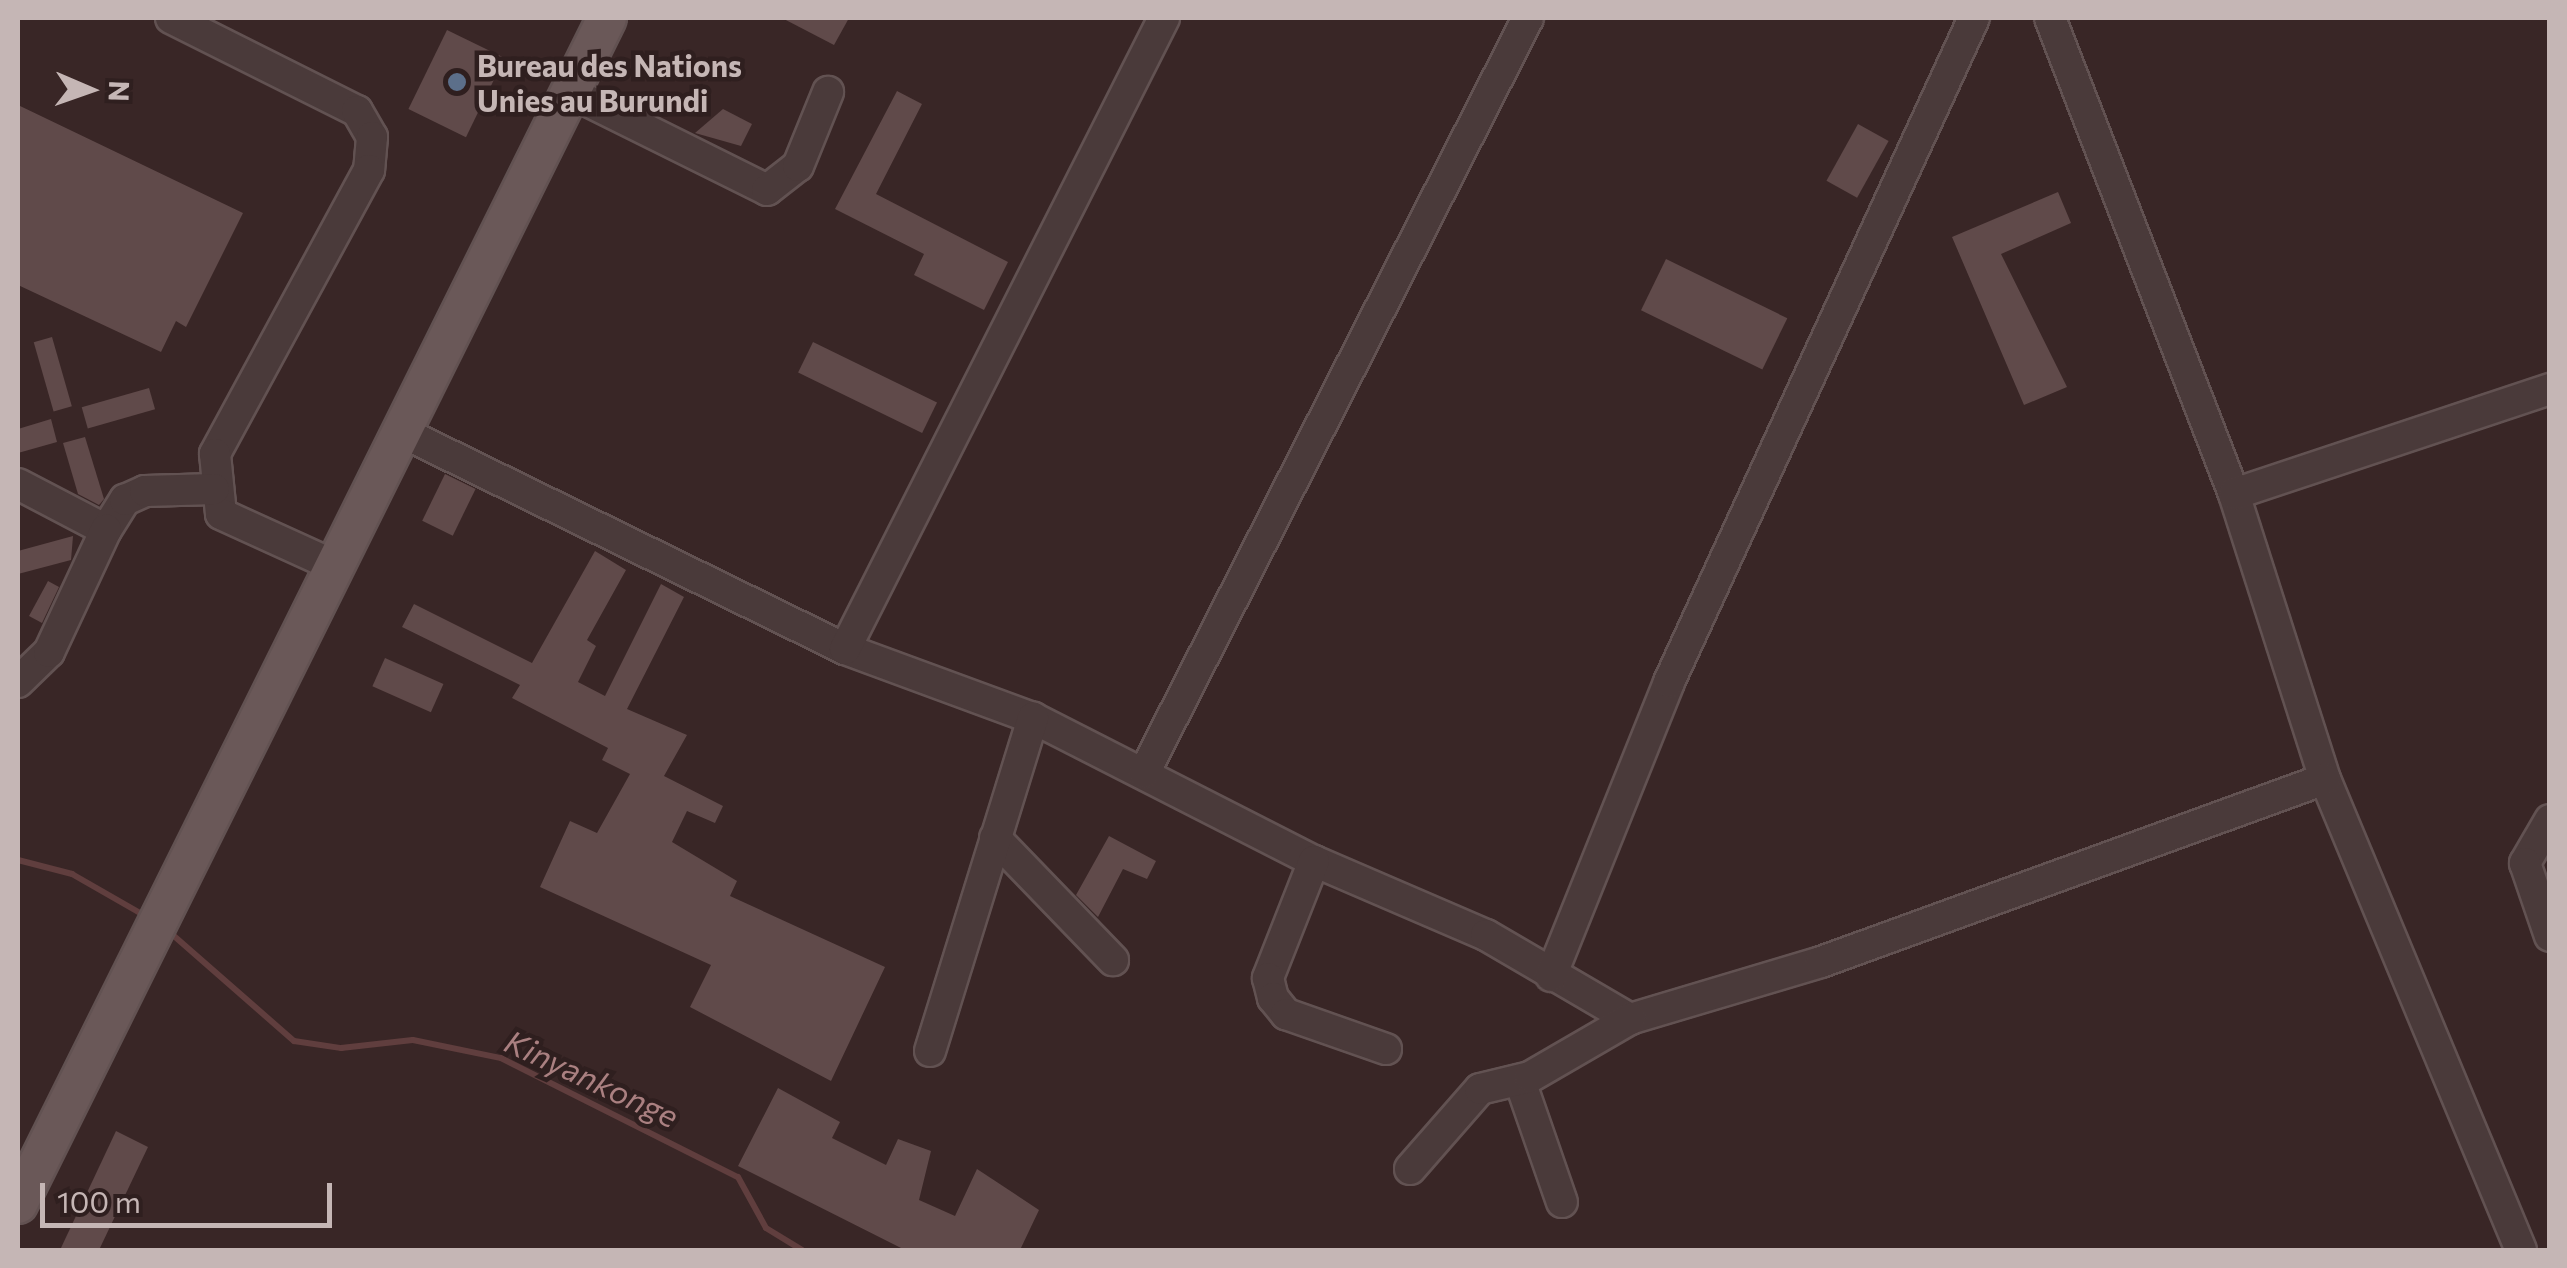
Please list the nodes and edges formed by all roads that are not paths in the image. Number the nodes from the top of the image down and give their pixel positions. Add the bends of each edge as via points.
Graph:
1 (607, 18) edge
2 (1164, 18) edge
3 (1528, 18) edge
4 (1974, 18) edge
5 (2050, 18) edge
6 (180, 19) edge
7 (570, 92) junction
8 (828, 92) dead end
9 (2550, 389) edge
10 (402, 432) junction
11 (18, 484) edge
12 (214, 489) junction
13 (2234, 494) junction
14 (106, 530) junction
15 (333, 565) junction
16 (845, 649) junction
17 (18, 682) edge
18 (1033, 718) junction
19 (1144, 773) junction
20 (2325, 779) junction
21 (2550, 820) edge
22 (994, 838) junction
23 (1314, 861) junction
24 (2550, 936) edge
25 (1113, 960) dead end
26 (1550, 976) junction
27 (1630, 1019) junction
28 (1386, 1049) dead end
29 (930, 1051) dead end
30 (1520, 1081) junction
31 (1410, 1169) dead end
32 (1562, 1202) dead end
33 (18, 1204) edge
34 (2521, 1250) edge

1 - 7 main road
2 - 16 lane
3 - 19 lane
4 - 26 lane via 1670,682
5 - 13 lane
6 - 12 lane via 357,111 372,136 369,170 215,454
7 - 8 lane via 767,190 798,166
7 - 10 main road
9 - 13 lane
10 - 15 main road
10 - 16 lane
11 - 14 lane
12 - 14 lane via 144,492 125,500
12 - 15 lane via 221,514 248,532
13 - 20 lane
14 - 17 lane via 50,652
15 - 33 main road
16 - 18 lane
18 - 19 lane
18 - 22 lane
19 - 23 lane
20 - 27 lane via 1821,962
20 - 34 lane
21 - 24 lane via 2525,863
22 - 25 lane
22 - 29 lane
23 - 26 lane via 1486,935
23 - 28 lane via 1268,978 1273,998 1286,1014
26 - 27 lane
27 - 30 lane
30 - 31 lane via 1480,1090
30 - 32 lane

